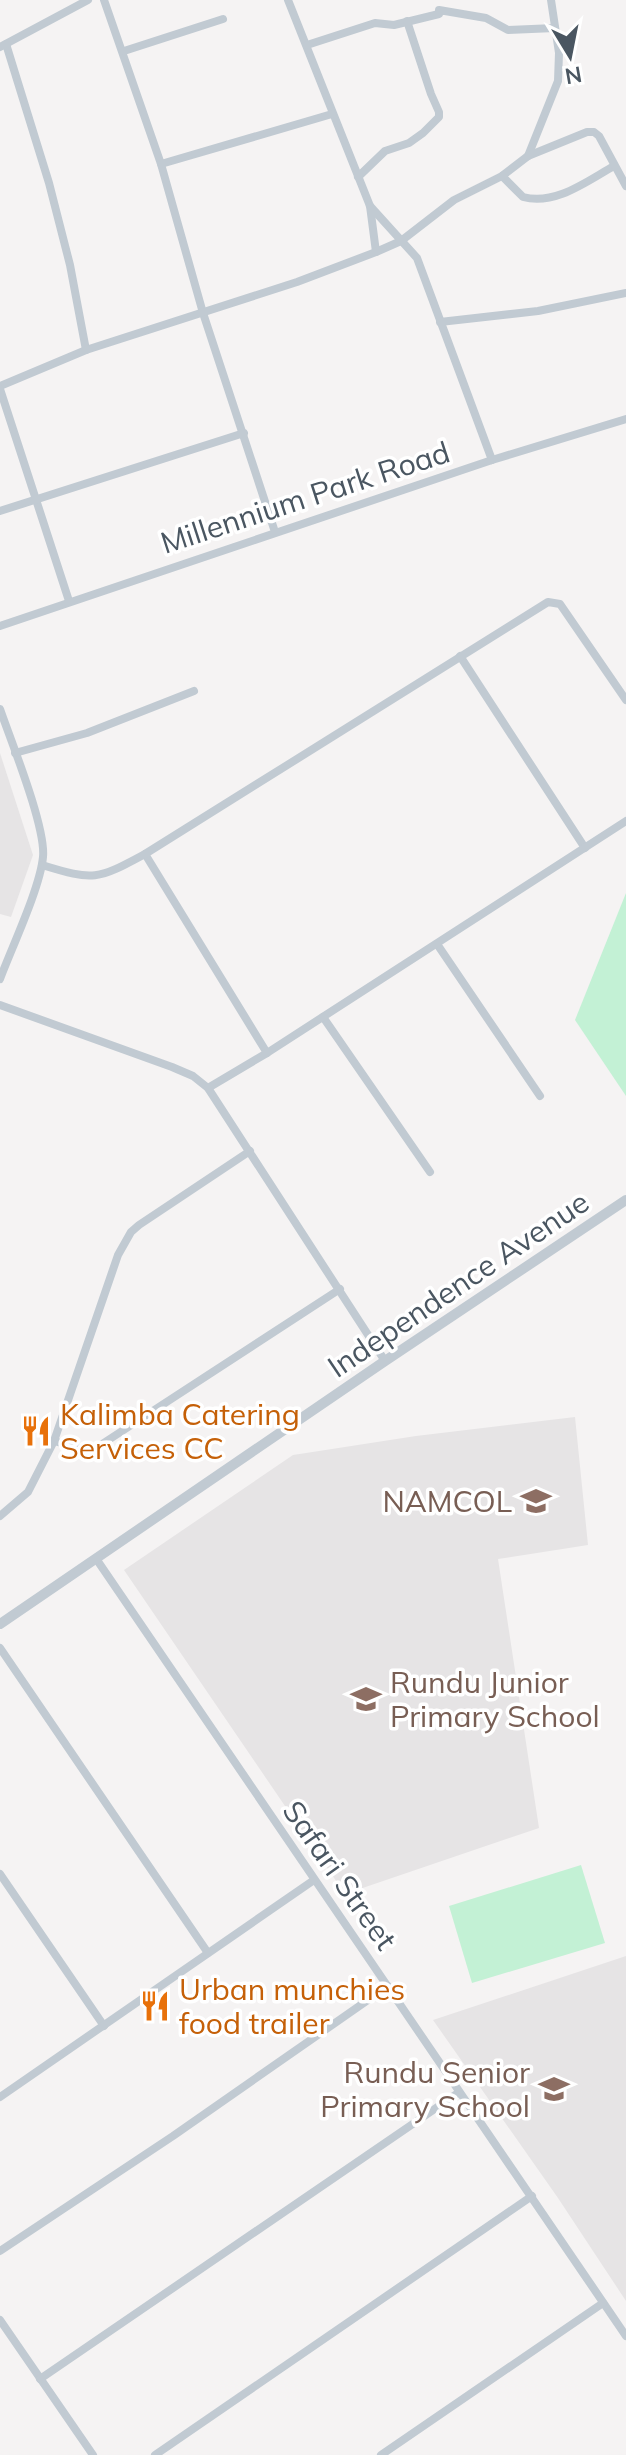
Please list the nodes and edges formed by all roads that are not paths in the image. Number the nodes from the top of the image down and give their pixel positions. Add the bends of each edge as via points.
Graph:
1 (88, 0) edge
2 (104, 0) edge
3 (288, 0) edge
4 (551, 0) edge
5 (440, 5) edge
6 (223, 19) dead end
7 (407, 21) junction
8 (555, 28) junction
9 (307, 45) junction
10 (3, 46) edge
11 (124, 51) junction
12 (332, 114) junction
13 (528, 156) junction
14 (161, 164) junction
15 (614, 166) junction
16 (502, 176) junction
17 (358, 177) junction
18 (626, 186) edge
19 (370, 206) junction
20 (401, 241) junction
21 (376, 252) junction
22 (626, 293) edge
23 (203, 313) junction
24 (440, 322) junction
25 (86, 350) junction
26 (0, 388) edge
27 (626, 419) edge
28 (244, 433) junction
29 (492, 460) junction
30 (35, 499) junction
31 (0, 511) edge
32 (275, 532) junction
33 (69, 601) junction
34 (0, 626) edge
35 (460, 656) junction
36 (622, 685) edge
37 (194, 691) dead end
38 (626, 700) edge
39 (0, 709) edge
40 (15, 753) junction
41 (626, 821) edge
42 (585, 848) junction
43 (145, 854) junction
44 (42, 865) junction
45 (437, 944) junction
46 (0, 979) edge
47 (0, 1005) edge
48 (323, 1017) junction
49 (267, 1053) junction
50 (208, 1088) junction
51 (540, 1096) dead end
52 (250, 1151) junction
53 (430, 1172) dead end
54 (626, 1200) edge
55 (340, 1289) junction
56 (385, 1361) junction
57 (54, 1441) junction
58 (0, 1516) edge
59 (97, 1560) junction
60 (0, 1624) edge
61 (0, 1648) edge
62 (0, 1874) edge
63 (314, 1880) junction
64 (208, 1953) junction
65 (388, 1986) junction
66 (104, 2026) junction
67 (458, 2093) junction
68 (0, 2097) edge
69 (532, 2196) junction
70 (0, 2251) edge
71 (603, 2303) junction
72 (0, 2320) edge
73 (626, 2336) edge
74 (40, 2379) junction
75 (93, 2455) edge
76 (155, 2455) edge
77 (381, 2455) edge

1 - 10 street
2 - 11 street
3 - 9 street
4 - 8 street
5 - 7 street via 439,14
5 - 8 street via 508,30
6 - 11 street
7 - 9 street via 375,23
7 - 17 street via 439,117 409,143 385,151
8 - 13 street via 558,81
9 - 12 street
10 - 25 street via 49,183
11 - 14 street
12 - 14 street
12 - 17 street
13 - 15 street via 590,131 599,136
13 - 16 street
14 - 23 street
15 - 16 street via 550,197 523,197
15 - 18 street
16 - 20 street via 454,200
17 - 19 street
19 - 20 street
19 - 21 street
20 - 21 street
20 - 24 street via 417,258
21 - 23 street
22 - 24 street via 538,311
23 - 25 street
23 - 28 street
24 - 29 street
25 - 26 street
26 - 30 street
27 - 29 street, Millennium Park Road
28 - 30 street
28 - 32 street
29 - 32 street, Millennium Park Road
30 - 31 street
30 - 33 street
32 - 33 street, Millennium Park Road
33 - 34 street, Millennium Park Road
35 - 36 street via 543,604 557,602
35 - 42 street
35 - 43 street
36 - 38 street
37 - 40 street via 87,733
39 - 40 street
40 - 44 street via 40,829
41 - 42 street
42 - 45 street
43 - 44 street via 96,877
43 - 49 street
44 - 46 street
45 - 48 street
45 - 51 street
47 - 50 street via 172,1067
48 - 49 street
48 - 53 street
49 - 50 street
50 - 52 street
52 - 55 street
52 - 57 street via 139,1225 125,1240
54 - 56 street, Independence Avenue
55 - 56 street
55 - 57 street via 96,1448
56 - 59 street, Independence Avenue
57 - 58 street via 28,1492
59 - 60 street, Independence Avenue
59 - 63 street, Safari Street
61 - 64 street
62 - 66 street
63 - 64 street
63 - 65 street, Safari Street
64 - 66 street
65 - 67 street, Safari Street
65 - 70 street
66 - 68 street
67 - 69 street, Safari Street
67 - 74 street
69 - 71 street, Safari Street
69 - 76 street
71 - 73 street, Safari Street
71 - 77 street
72 - 74 street
74 - 75 street

